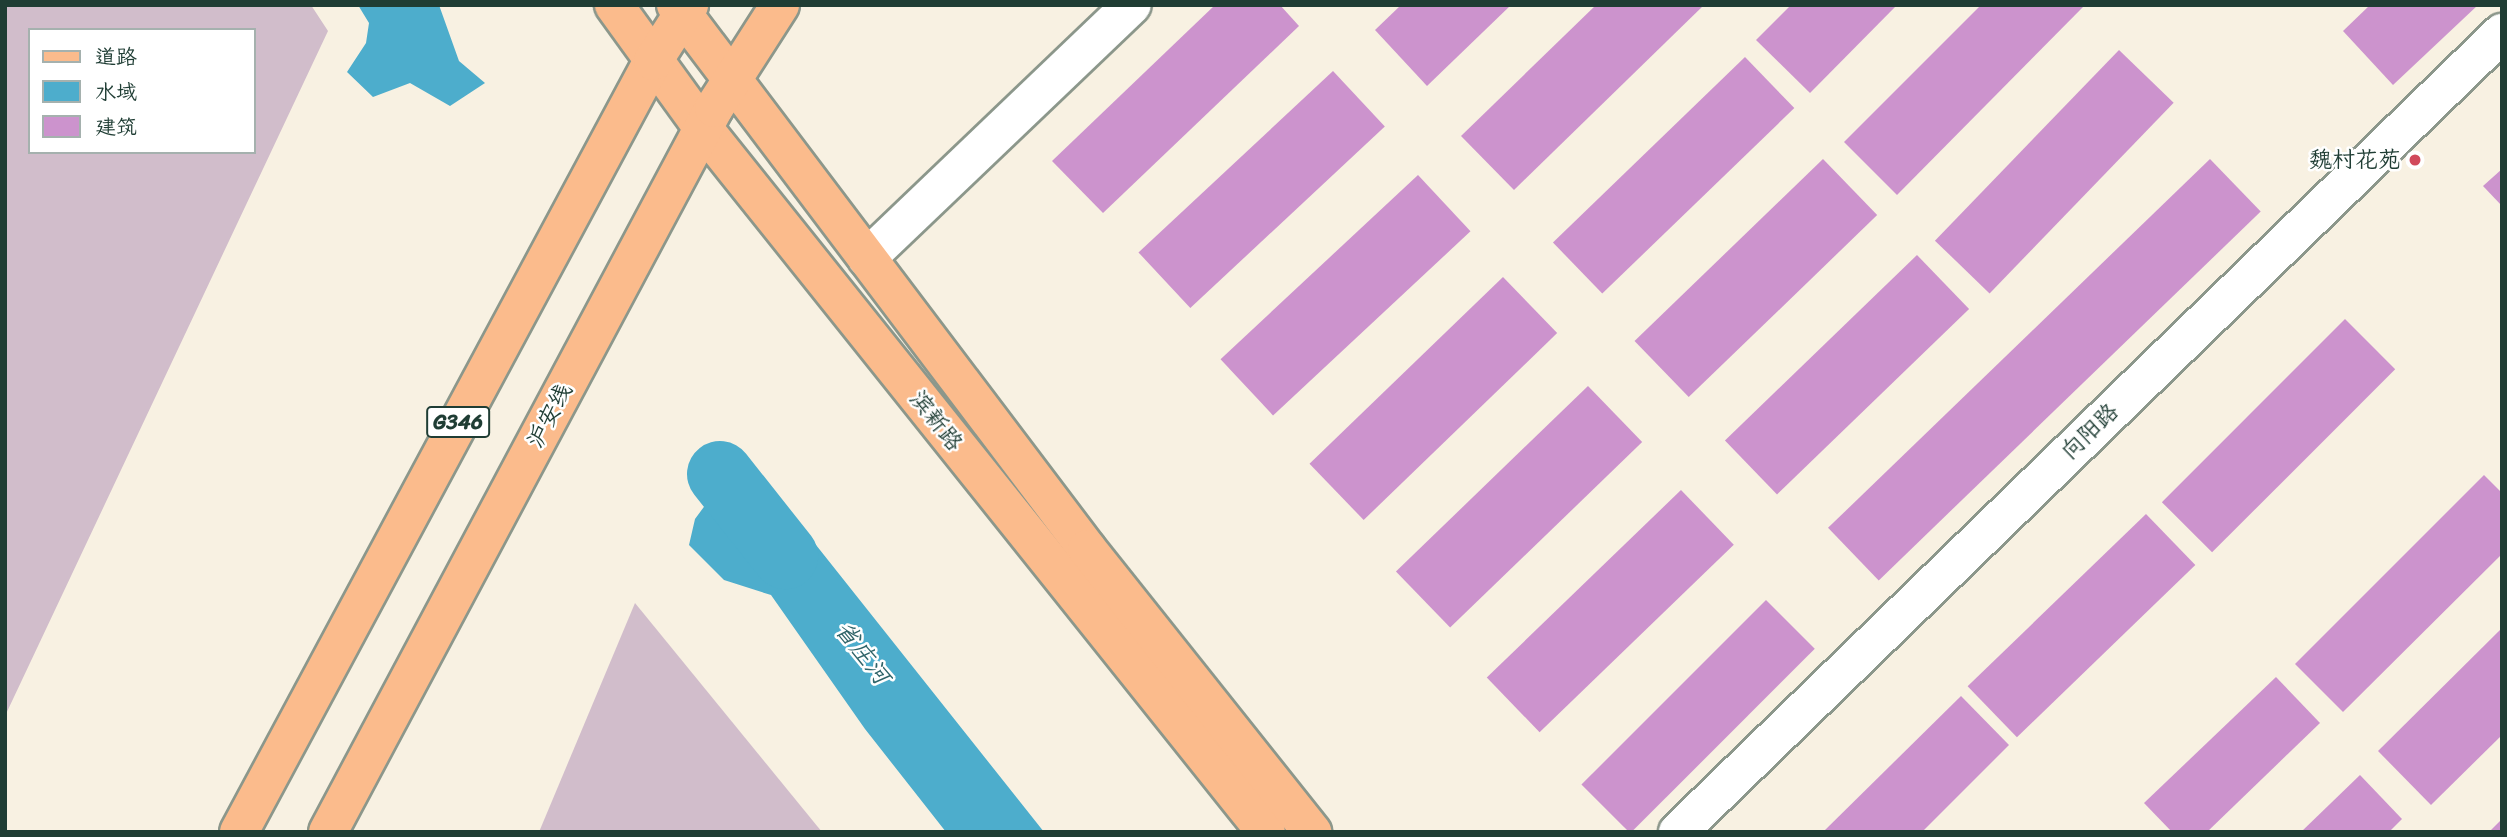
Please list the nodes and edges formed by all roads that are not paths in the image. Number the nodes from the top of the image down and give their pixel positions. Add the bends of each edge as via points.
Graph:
1 (614, 5) edge
2 (780, 5) edge
3 (1132, 5) edge
4 (683, 9) edge
5 (2502, 33) edge
6 (653, 61) junction
7 (732, 80) junction
8 (703, 128) junction
9 (867, 258) junction
10 (239, 832) edge
11 (328, 832) edge
12 (1266, 832) edge
13 (1312, 832) edge
14 (1678, 832) edge

1 - 6 main road, 滨新路
2 - 7 main road, 沪安线
3 - 9 street
4 - 6 main road, G346
4 - 7 main road, 滨新路
5 - 14 street, 向阳路
6 - 8 main road, 滨新路
6 - 10 main road, G346
7 - 8 main road, 沪安线
7 - 9 main road, 滨新路
8 - 11 main road, 沪安线
8 - 12 main road, 滨新路
9 - 13 main road, 滨新路 via 1087,548

